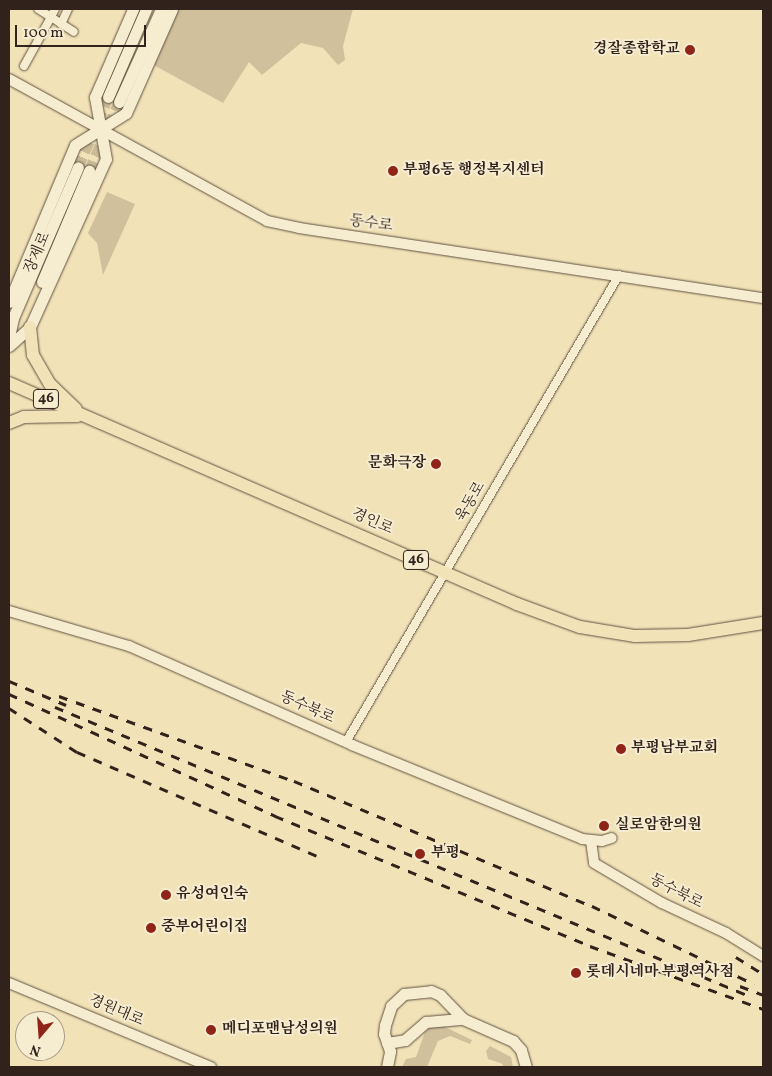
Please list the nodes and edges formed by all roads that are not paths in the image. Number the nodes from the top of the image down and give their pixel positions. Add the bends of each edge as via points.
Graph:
1 (38, 9) edge
2 (55, 9) edge
3 (68, 9) edge
4 (133, 9) edge
5 (146, 9) edge
6 (161, 9) edge
7 (172, 9) edge
8 (51, 17) junction
9 (61, 24) junction
10 (74, 32) dead end
11 (24, 66) dead end
12 (9, 80) edge
13 (100, 129) junction
14 (620, 275) junction
15 (763, 298) edge
16 (9, 302) edge
17 (30, 327) junction
18 (9, 337) edge
19 (9, 346) edge
20 (9, 383) edge
21 (84, 416) junction
22 (9, 423) edge
23 (446, 573) junction
24 (9, 611) edge
25 (763, 623) edge
26 (346, 742) junction
27 (612, 838) dead end
28 (591, 841) junction
29 (763, 956) edge
30 (9, 983) edge
31 (463, 1019) junction
32 (387, 1043) junction
33 (211, 1067) edge
34 (387, 1067) edge
35 (526, 1067) edge

1 - 8 street
2 - 8 street
3 - 9 street
4 - 13 main road via 95,97
5 - 6 main road via 113,100
7 - 13 main road via 126,113
8 - 9 street
8 - 11 street
9 - 10 street
12 - 13 street, 동수로
13 - 14 street, 동수로 via 267,221
13 - 16 main road via 75,144
13 - 17 main road via 106,159
14 - 15 street, 동수로
14 - 23 street, 육동로
17 - 19 main road
17 - 21 main road via 33,355 50,384
18 - 19 main road, 장제로 via 13,318 84,169 24,325
20 - 21 main road, 경인로 / 46
21 - 22 main road via 24,417
21 - 23 main road, 경인로 / 46
23 - 25 main road, 경인로 / 46 via 580,626 635,636 688,635
23 - 26 street, 육동로
24 - 26 street, 동수북로 via 129,646
26 - 28 street, 동수북로
27 - 28 street
28 - 29 street, 동수북로 via 594,863
30 - 33 street, 경원대로
31 - 32 main road via 426,1022 404,1040
31 - 32 main road via 440,995 431,991 404,994 391,1006 384,1034
31 - 35 main road via 512,1041 521,1050
32 - 34 main road via 390,1058

